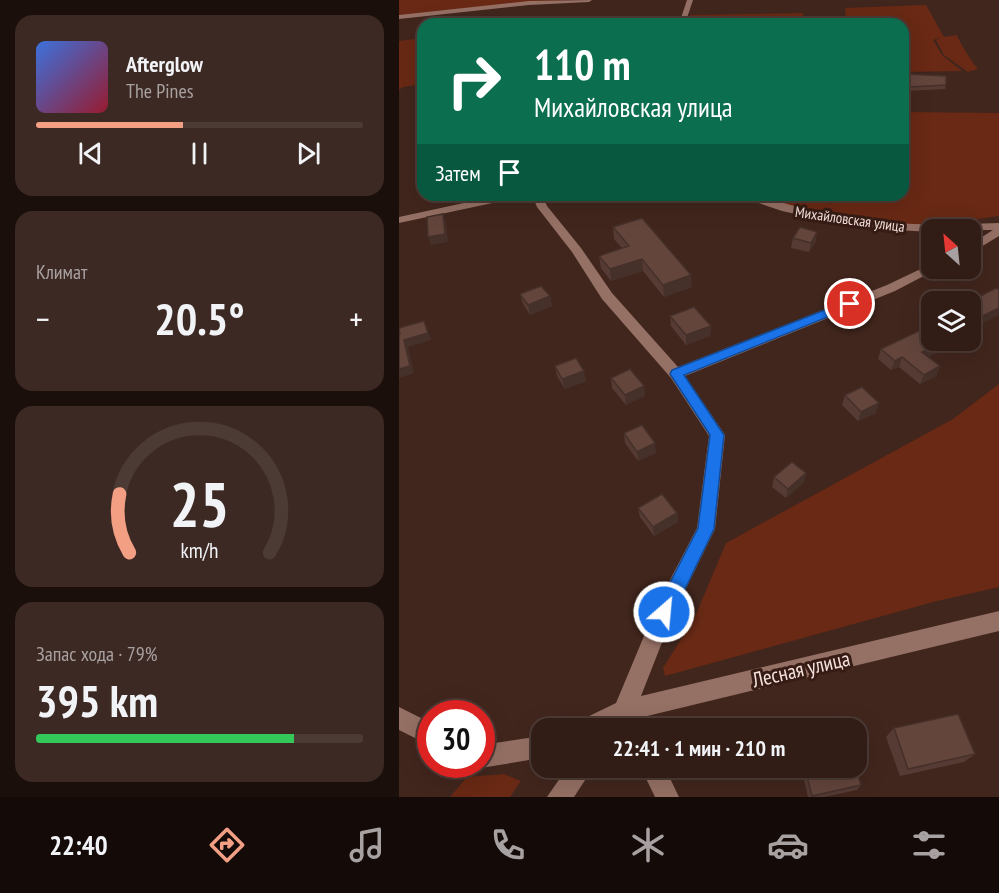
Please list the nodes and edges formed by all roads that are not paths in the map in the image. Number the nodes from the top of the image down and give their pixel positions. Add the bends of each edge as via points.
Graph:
1 (589, 0) edge
2 (690, 0) edge
3 (399, 17) edge
4 (684, 18) edge
5 (488, 201) edge
6 (540, 201) edge
7 (759, 201) edge
8 (399, 220) edge
9 (999, 226) edge
10 (999, 231) edge
11 (981, 243) edge
12 (921, 274) edge
13 (676, 374) junction
14 (999, 621) edge
15 (399, 718) edge
16 (630, 718) edge
17 (636, 718) edge
18 (417, 728) edge
19 (531, 749) edge
20 (495, 755) edge
21 (573, 778) edge
22 (658, 778) edge
23 (559, 797) edge
24 (667, 797) edge

1 - 3 street
2 - 4 street
5 - 8 street
6 - 13 street via 607,296
7 - 9 street, Михайловская улица via 790,211 860,223 929,229
10 - 11 street
12 - 13 street
13 - 16 street via 717,435 706,529 664,612
14 - 17 street, Лесная улица
15 - 18 street
19 - 20 street
21 - 23 street
22 - 24 street

